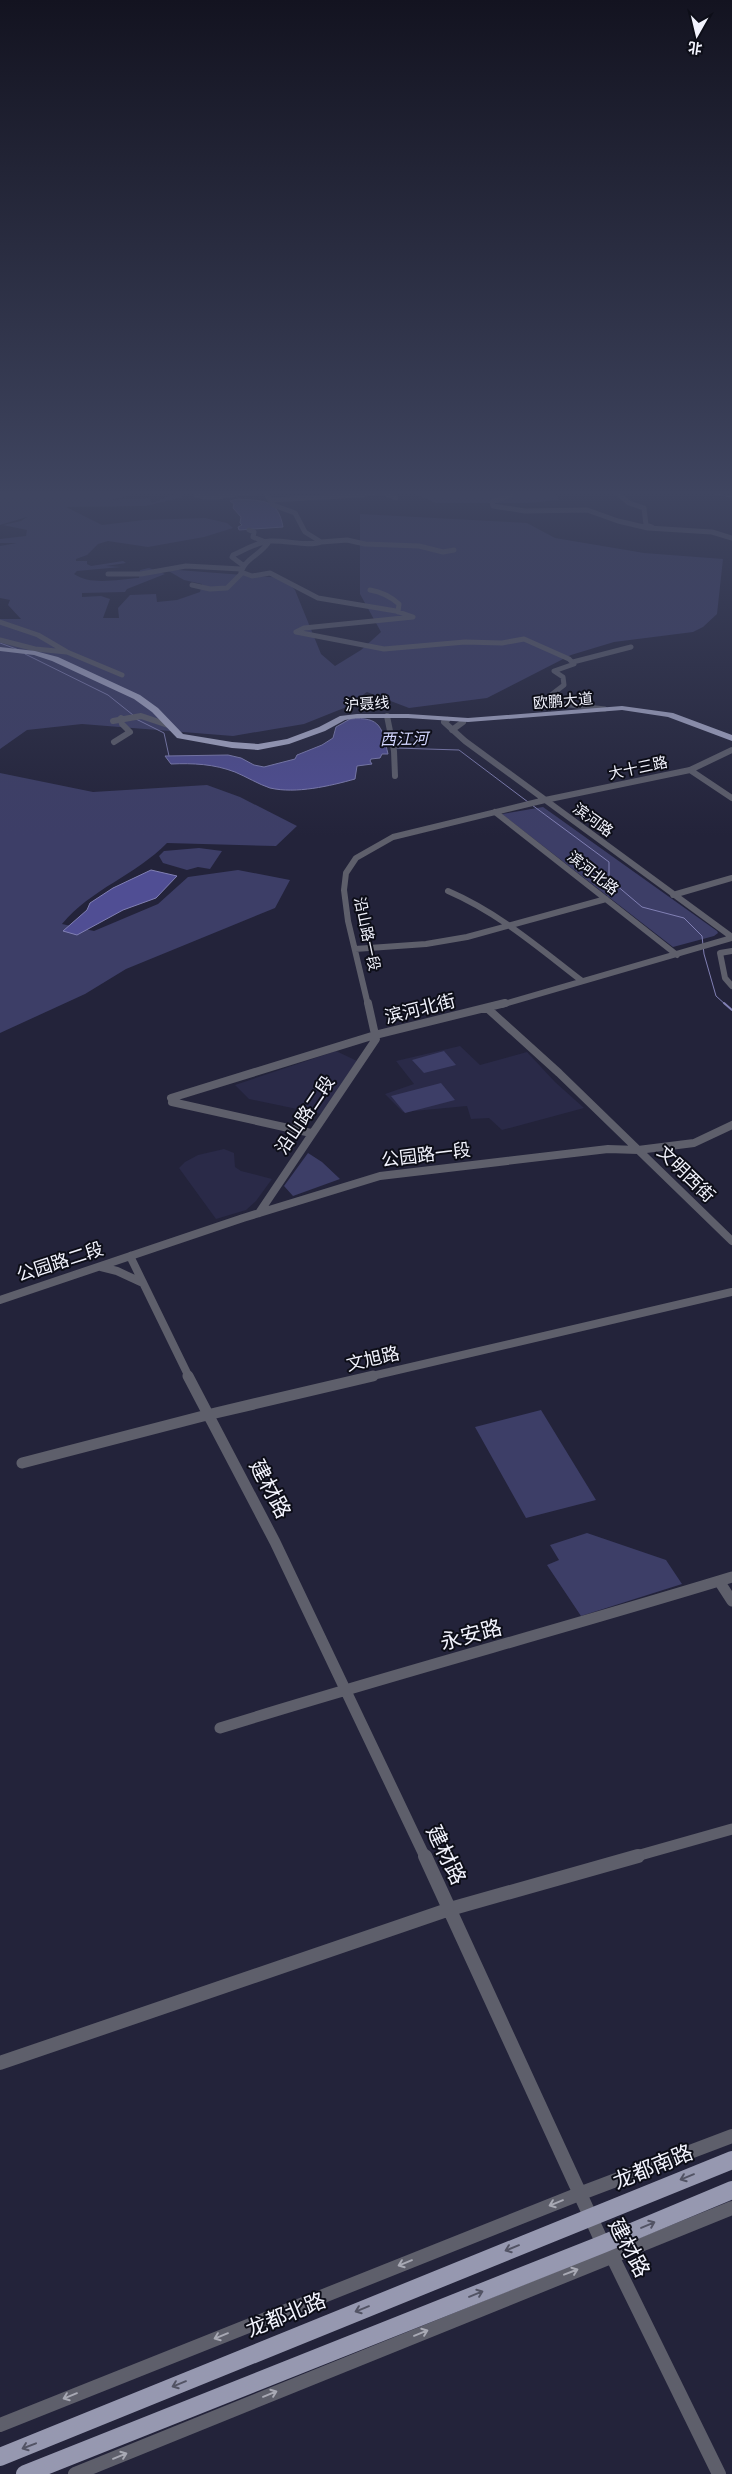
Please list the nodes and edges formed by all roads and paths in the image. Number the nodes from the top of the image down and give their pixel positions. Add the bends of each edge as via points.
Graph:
1 (358, 605) edge
2 (399, 605) edge
3 (398, 612) junction
4 (0, 622) edge
5 (0, 640) edge
6 (631, 647) dead end
7 (1, 649) edge
8 (26, 650) junction
9 (67, 652) junction
10 (573, 662) junction
11 (122, 675) dead end
12 (605, 709) junction
13 (389, 716) junction
14 (125, 717) junction
15 (113, 721) dead end
16 (446, 721) junction
17 (463, 722) junction
18 (168, 725) junction
19 (452, 730) junction
20 (732, 740) edge
21 (114, 742) dead end
22 (732, 750) edge
23 (690, 770) junction
24 (395, 776) dead end
25 (732, 798) edge
26 (545, 800) junction
27 (495, 812) junction
28 (732, 878) edge
29 (448, 891) dead end
30 (673, 895) junction
31 (606, 899) junction
32 (511, 924) junction
33 (732, 938) edge
34 (355, 949) junction
35 (732, 951) edge
36 (679, 954) junction
37 (582, 981) junction
38 (732, 986) edge
39 (487, 1008) junction
40 (376, 1035) junction
41 (732, 1125) edge
42 (311, 1133) junction
43 (638, 1150) junction
44 (259, 1212) junction
45 (732, 1241) edge
46 (130, 1256) junction
47 (98, 1267) junction
48 (143, 1283) junction
49 (732, 1292) edge
50 (0, 1300) edge
51 (207, 1415) junction
52 (22, 1462) dead end
53 (732, 1577) edge
54 (719, 1581) junction
55 (732, 1601) edge
56 (344, 1689) junction
57 (220, 1728) dead end
58 (732, 1829) edge
59 (450, 1909) junction
60 (0, 2062) edge
61 (732, 2136) edge
62 (732, 2160) edge
63 (732, 2190) edge
64 (579, 2194) junction
65 (732, 2208) edge
66 (590, 2216) junction
67 (608, 2250) junction
68 (0, 2425) edge
69 (0, 2457) edge
70 (24, 2474) edge
71 (75, 2474) edge
72 (719, 2474) edge

1 - 3 street
2 - 3 street
3 - 10 street via 413,617 304,628 296,632 384,649 524,639
4 - 9 street via 38,634
5 - 8 street via 11,641
6 - 10 street
7 - 8 highway, 沪聂线
8 - 9 street
8 - 18 highway, 沪聂线 via 54,659 137,697
9 - 11 street
10 - 12 street via 554,671 563,676 564,685 542,702
12 - 16 highway
12 - 20 highway via 632,708 662,713
13 - 16 highway, 欧鹏大道
13 - 18 highway, 沪聂线 via 347,717 298,738 250,747 190,740
13 - 24 street
14 - 15 street
14 - 18 street via 152,717
14 - 21 street via 122,724 130,732
16 - 17 highway, 欧鹏大道
16 - 19 street, 滨河路
17 - 19 street
17 - 20 highway, 欧鹏大道 via 639,711 671,717
19 - 26 street, 滨河路
22 - 23 street, 大十三路
23 - 25 street
23 - 26 street, 大十三路
26 - 27 street, 沿山路一段
26 - 30 street, 滨河路
27 - 31 street, 滨河北路
27 - 34 street, 沿山路一段 via 392,837 356,858 346,873 344,890
28 - 30 street
29 - 32 street via 473,901
30 - 33 street, 滨河路
31 - 32 street
31 - 36 street, 滨河北路
32 - 34 street via 467,938
32 - 37 street
33 - 36 street, 滨河北街
34 - 40 street, 沿山路一段
35 - 38 street via 720,953 725,978
36 - 37 street, 滨河北街
37 - 39 street, 滨河北街
39 - 40 street, 滨河北街
39 - 43 street, 文明西街 via 560,1073
40 - 42 street, 沿山路二段
40 - 42 street, 滨河北街 via 172,1100
41 - 43 street, 公园路一段 via 694,1143
42 - 44 street, 沿山路二段
43 - 44 street, 公园路一段 via 608,1149 380,1176
43 - 45 street, 文明西街
44 - 46 street, 公园路一段
46 - 47 street, 公园路二段
46 - 48 street, 建材路
47 - 48 street via 112,1268
47 - 50 street, 公园路二段
48 - 51 street, 建材路
49 - 51 street, 文旭路
51 - 52 street, 文旭路
51 - 56 street, 建材路 via 275,1542
53 - 54 street, 永安路
54 - 55 street
54 - 56 street, 永安路 via 569,1627
56 - 57 street, 永安路
56 - 59 street, 建材路
58 - 59 street
59 - 60 street
59 - 64 street, 建材路
61 - 64 street
62 -> 66 main road, 龙都南路
67 -> 63 main road
64 - 66 street, 建材路
64 -> 68 street
65 - 67 street
66 - 67 street, 建材路
66 -> 69 main road, 龙都北路
70 -> 67 main road
71 -> 67 street
67 - 72 street, 建材路

